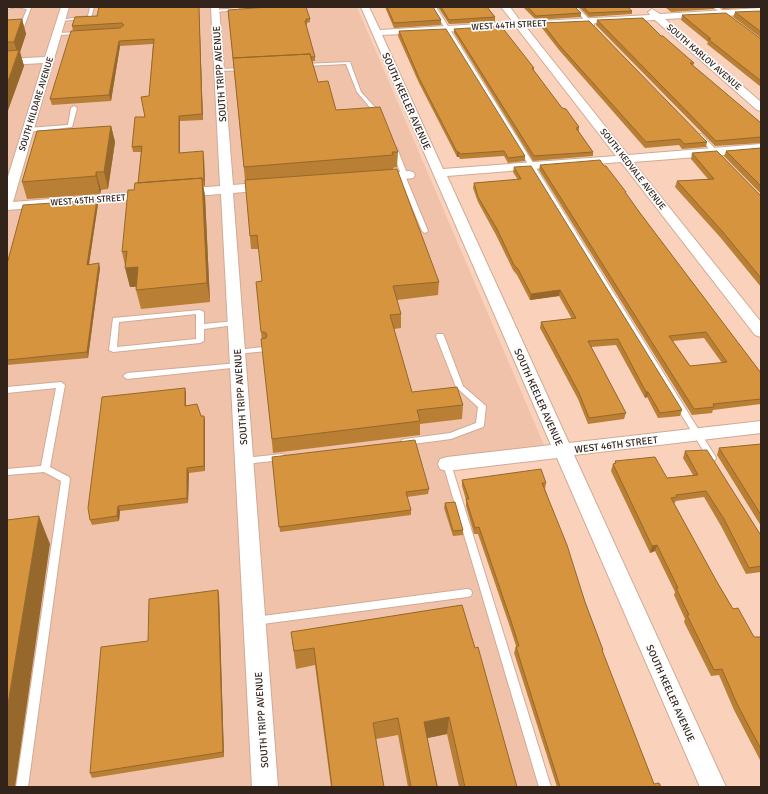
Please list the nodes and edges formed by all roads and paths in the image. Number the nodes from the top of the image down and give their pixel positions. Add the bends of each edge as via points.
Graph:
1 (14, 7) edge
2 (18, 7) edge
3 (65, 7) edge
4 (92, 7) edge
5 (364, 7) edge
6 (434, 7) edge
7 (505, 7) edge
8 (575, 7) edge
9 (646, 7) edge
10 (715, 7) edge
11 (7, 8) edge
12 (215, 9) edge
13 (247, 9) edge
14 (761, 11) edge
15 (723, 13) junction
16 (658, 17) junction
17 (61, 20) junction
18 (588, 21) junction
19 (734, 21) edge
20 (519, 25) junction
21 (447, 29) junction
22 (598, 31) edge
23 (7, 32) edge
24 (82, 33) edge
25 (376, 33) junction
26 (57, 34) junction
27 (49, 60) junction
28 (7, 62) edge
29 (296, 66) edge
30 (251, 68) edge
31 (219, 70) junction
32 (74, 108) dead end
33 (761, 108) edge
34 (384, 121) edge
35 (28, 130) junction
36 (697, 133) edge
37 (392, 141) edge
38 (761, 148) edge
39 (719, 156) junction
40 (625, 159) junction
41 (532, 166) junction
42 (439, 173) junction
43 (405, 175) junction
44 (362, 179) edge
45 (282, 185) edge
46 (226, 189) junction
47 (7, 201) edge
48 (7, 206) edge
49 (425, 231) dead end
50 (235, 323) junction
51 (200, 327) junction
52 (761, 332) edge
53 (440, 336) dead end
54 (263, 349) edge
55 (238, 358) junction
56 (127, 376) dead end
57 (8, 392) edge
58 (761, 427) edge
59 (698, 434) junction
60 (397, 443) edge
61 (563, 451) junction
62 (294, 455) edge
63 (244, 461) junction
64 (447, 464) joint
65 (716, 465) edge
66 (46, 469) junction
67 (7, 472) edge
68 (467, 593) dead end
69 (255, 621) junction
70 (22, 787) edge
71 (265, 787) edge
72 (546, 787) edge
73 (712, 787) edge

1 - 11 lane
2 - 23 lane via 29,8 20,31
3 - 17 street, SOUTH KILDARE AVENUE
4 - 17 lane via 90,17
5 - 25 street, SOUTH KEELER AVENUE
6 - 21 lane
7 - 20 street, SOUTH KEDVALE AVENUE
8 - 18 lane
9 - 16 street, SOUTH KARLOV AVENUE
10 - 15 lane
12 - 13 lane
12 - 31 street, SOUTH TRIPP AVENUE
14 - 15 street, WEST 44TH STREET
15 - 16 street, WEST 44TH STREET
15 - 19 lane
16 - 18 street, WEST 44TH STREET
16 - 33 street, SOUTH KARLOV AVENUE
17 - 26 street, SOUTH KILDARE AVENUE
18 - 20 street, WEST 44TH STREET
18 - 22 lane
20 - 21 street, WEST 44TH STREET
20 - 40 street, SOUTH KEDVALE AVENUE
21 - 25 street, WEST 44TH STREET
21 - 41 lane
24 - 26 lane
25 - 42 street, SOUTH KEELER AVENUE
26 - 27 street, SOUTH KILDARE AVENUE
27 - 28 street
27 - 35 street, SOUTH KILDARE AVENUE
29 - 34 lane via 348,63 359,92
30 - 31 lane
31 - 46 street, SOUTH TRIPP AVENUE
32 - 35 lane via 70,126
35 - 47 street, SOUTH KILDARE AVENUE
36 - 39 lane
37 - 43 lane
38 - 39 street
39 - 40 street
40 - 41 street
40 - 52 street, SOUTH KEDVALE AVENUE
41 - 42 street
41 - 59 lane
42 - 61 street, SOUTH KEELER AVENUE
43 - 44 street
43 - 49 lane
45 - 46 street, WEST 45TH STREET
46 - 48 street, WEST 45TH STREET
46 - 50 street, SOUTH TRIPP AVENUE
50 - 51 lane
50 - 55 street, SOUTH TRIPP AVENUE
51 - 51 lane via 200,312 116,320 113,350 200,341
53 - 60 lane via 460,387 482,406 480,425 451,436
54 - 55 lane
55 - 56 lane
55 - 63 street, SOUTH TRIPP AVENUE
57 - 66 lane via 61,385
58 - 59 street, WEST 46TH STREET
59 - 61 street, WEST 46TH STREET
59 - 65 lane
61 - 64 street, WEST 46TH STREET
61 - 73 street, SOUTH KEELER AVENUE
62 - 63 lane
63 - 69 street, SOUTH TRIPP AVENUE
64 - 72 lane
66 - 67 lane
66 - 70 lane via 66,480
68 - 69 lane
69 - 71 street, SOUTH TRIPP AVENUE

